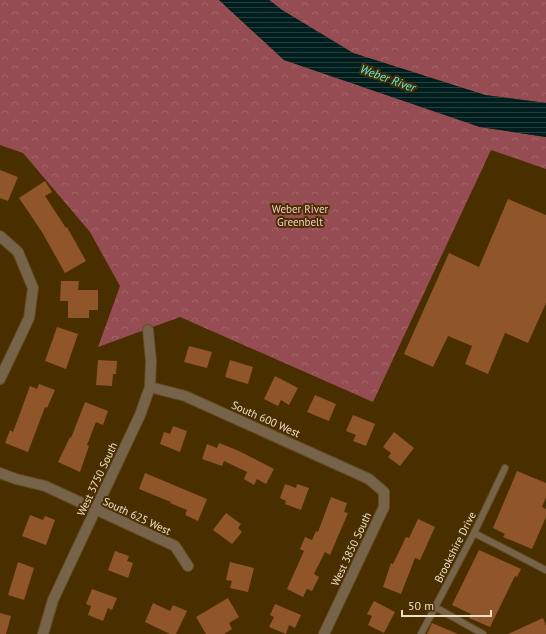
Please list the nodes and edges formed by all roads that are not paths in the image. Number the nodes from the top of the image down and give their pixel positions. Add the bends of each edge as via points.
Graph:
1 (0, 236) edge
2 (148, 330) dead end
3 (0, 379) edge
4 (150, 388) junction
5 (505, 468) dead end
6 (0, 473) edge
7 (369, 479) joint
8 (96, 510) junction
9 (474, 533) junction
10 (188, 566) dead end
11 (546, 570) edge
12 (435, 607) junction
13 (44, 634) edge
14 (324, 634) edge
15 (421, 634) edge
16 (483, 634) edge

1 - 3 street via 18,252 33,288 28,318
2 - 4 street, West 3750 South
4 - 7 street, South 600 West via 185,396
4 - 8 street, West 3750 South
5 - 9 lane, Brookshire Drive
6 - 8 street, South 625 West via 45,486
7 - 14 street, West 3850 South via 384,492 384,507
8 - 10 street, South 625 West via 175,546
8 - 13 street, West 3750 South via 53,600
9 - 11 lane
9 - 12 lane, Brookshire Drive
12 - 15 lane, Brookshire Drive
12 - 16 lane

